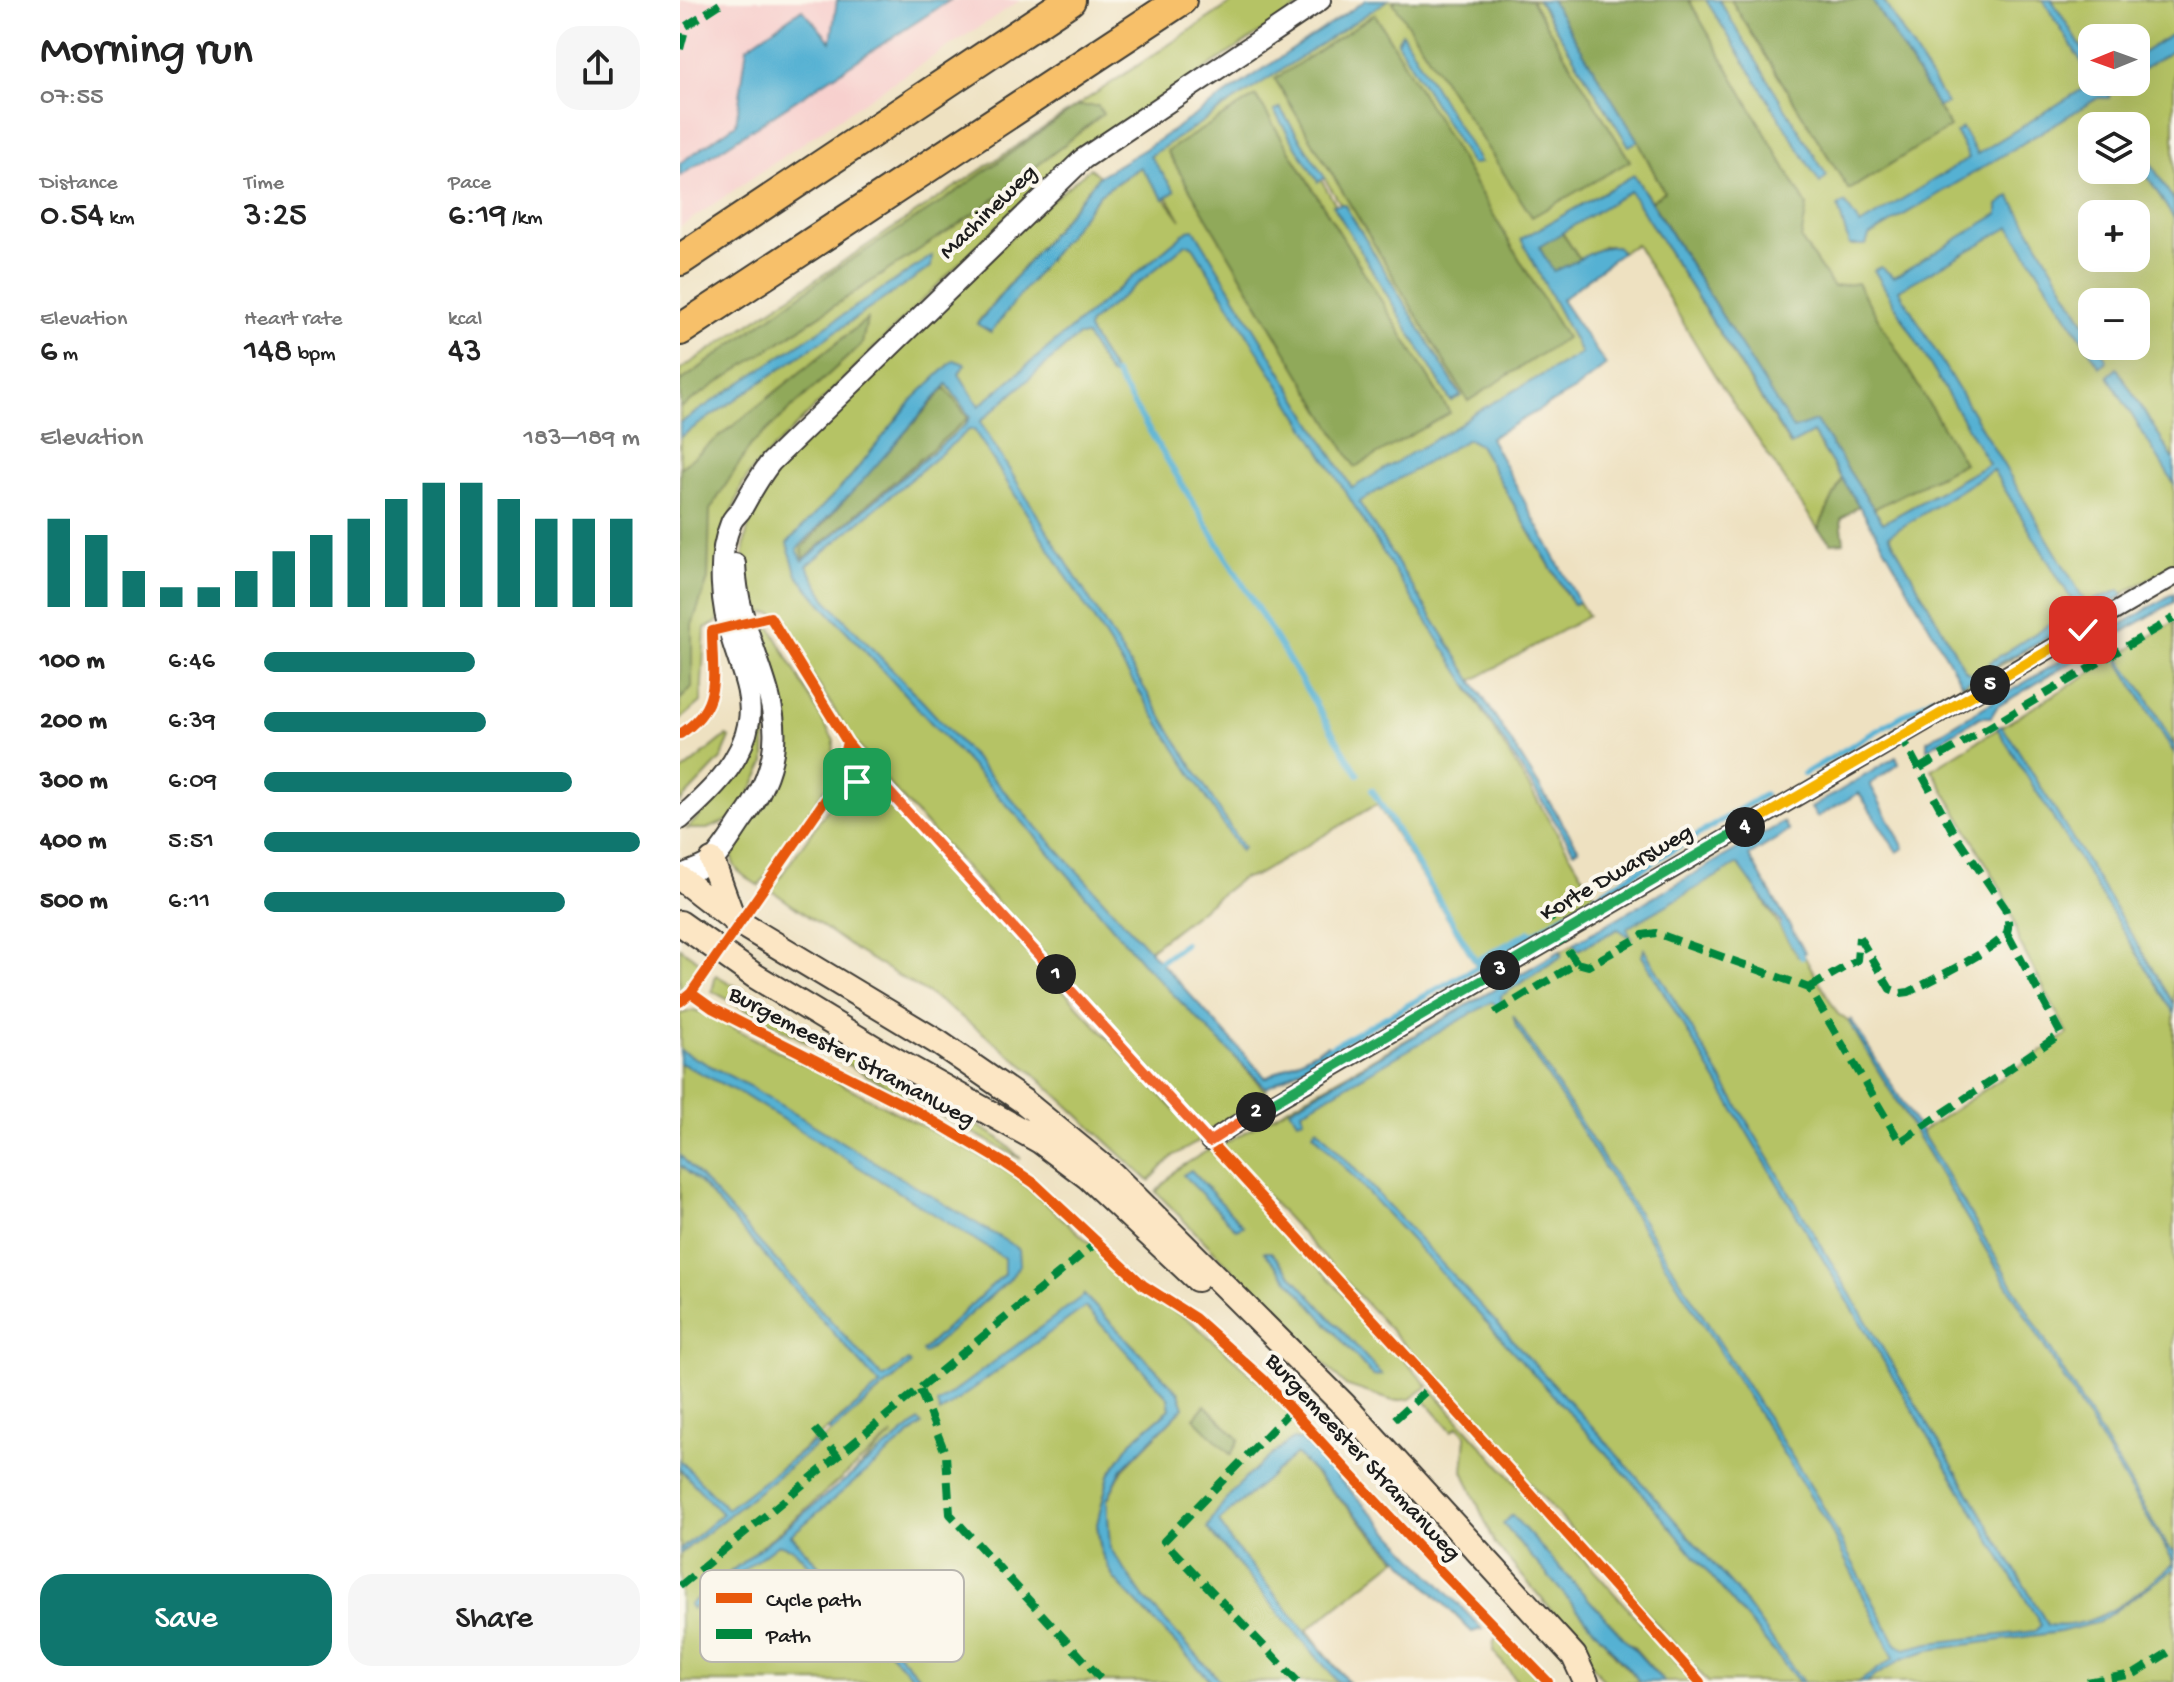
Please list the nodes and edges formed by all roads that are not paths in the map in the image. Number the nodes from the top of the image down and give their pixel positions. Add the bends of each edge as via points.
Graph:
1 (1070, 0) edge
2 (1181, 0) edge
3 (1320, 0) edge
4 (680, 260) edge
5 (680, 330) edge
6 (739, 513) junction
7 (2174, 577) edge
8 (680, 819) edge
9 (712, 861) junction
10 (680, 877) edge
11 (733, 919) junction
12 (680, 923) edge
13 (1209, 1142) dead end
14 (1585, 1682) edge

1 - 4 highway
2 - 5 highway
3 - 6 street, Machineweg via 1083,159 771,462
6 - 8 street, Machineweg via 726,540 722,582 728,627 750,695 748,721 724,776
6 - 9 street, Machineweg via 739,603 776,725 760,792
7 - 13 street, Korte Dwarsweg
9 - 10 street
9 - 11 main road
10 - 11 main road, Burgemeester Stramanweg
11 - 14 main road, Burgemeester Stramanweg via 939,1043 1023,1101 1112,1174 1344,1405 1574,1656
12 - 14 main road, Burgemeester Stramanweg via 755,976 1040,1141 1088,1177 1281,1360 1564,1667

